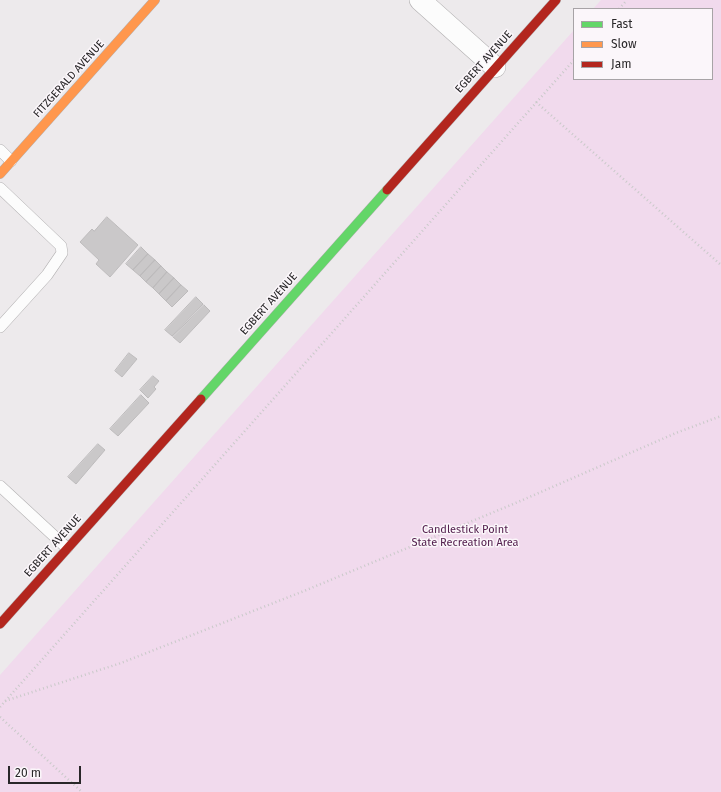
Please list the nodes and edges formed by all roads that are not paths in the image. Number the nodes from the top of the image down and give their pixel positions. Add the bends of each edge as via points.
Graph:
1 (155, 0) edge
2 (420, 0) edge
3 (556, 0) edge
4 (495, 67) junction
5 (0, 150) edge
6 (11, 162) junction
7 (0, 174) edge
8 (0, 188) edge
9 (0, 327) edge
10 (0, 486) edge
11 (67, 548) junction
12 (0, 624) edge

1 - 6 street, FITZGERALD AVENUE
2 - 4 street
3 - 4 street, EGBERT AVENUE
4 - 11 street, EGBERT AVENUE
5 - 6 lane
6 - 7 street, FITZGERALD AVENUE
8 - 9 lane via 61,246 62,253 47,275
10 - 11 lane
11 - 12 street, EGBERT AVENUE

